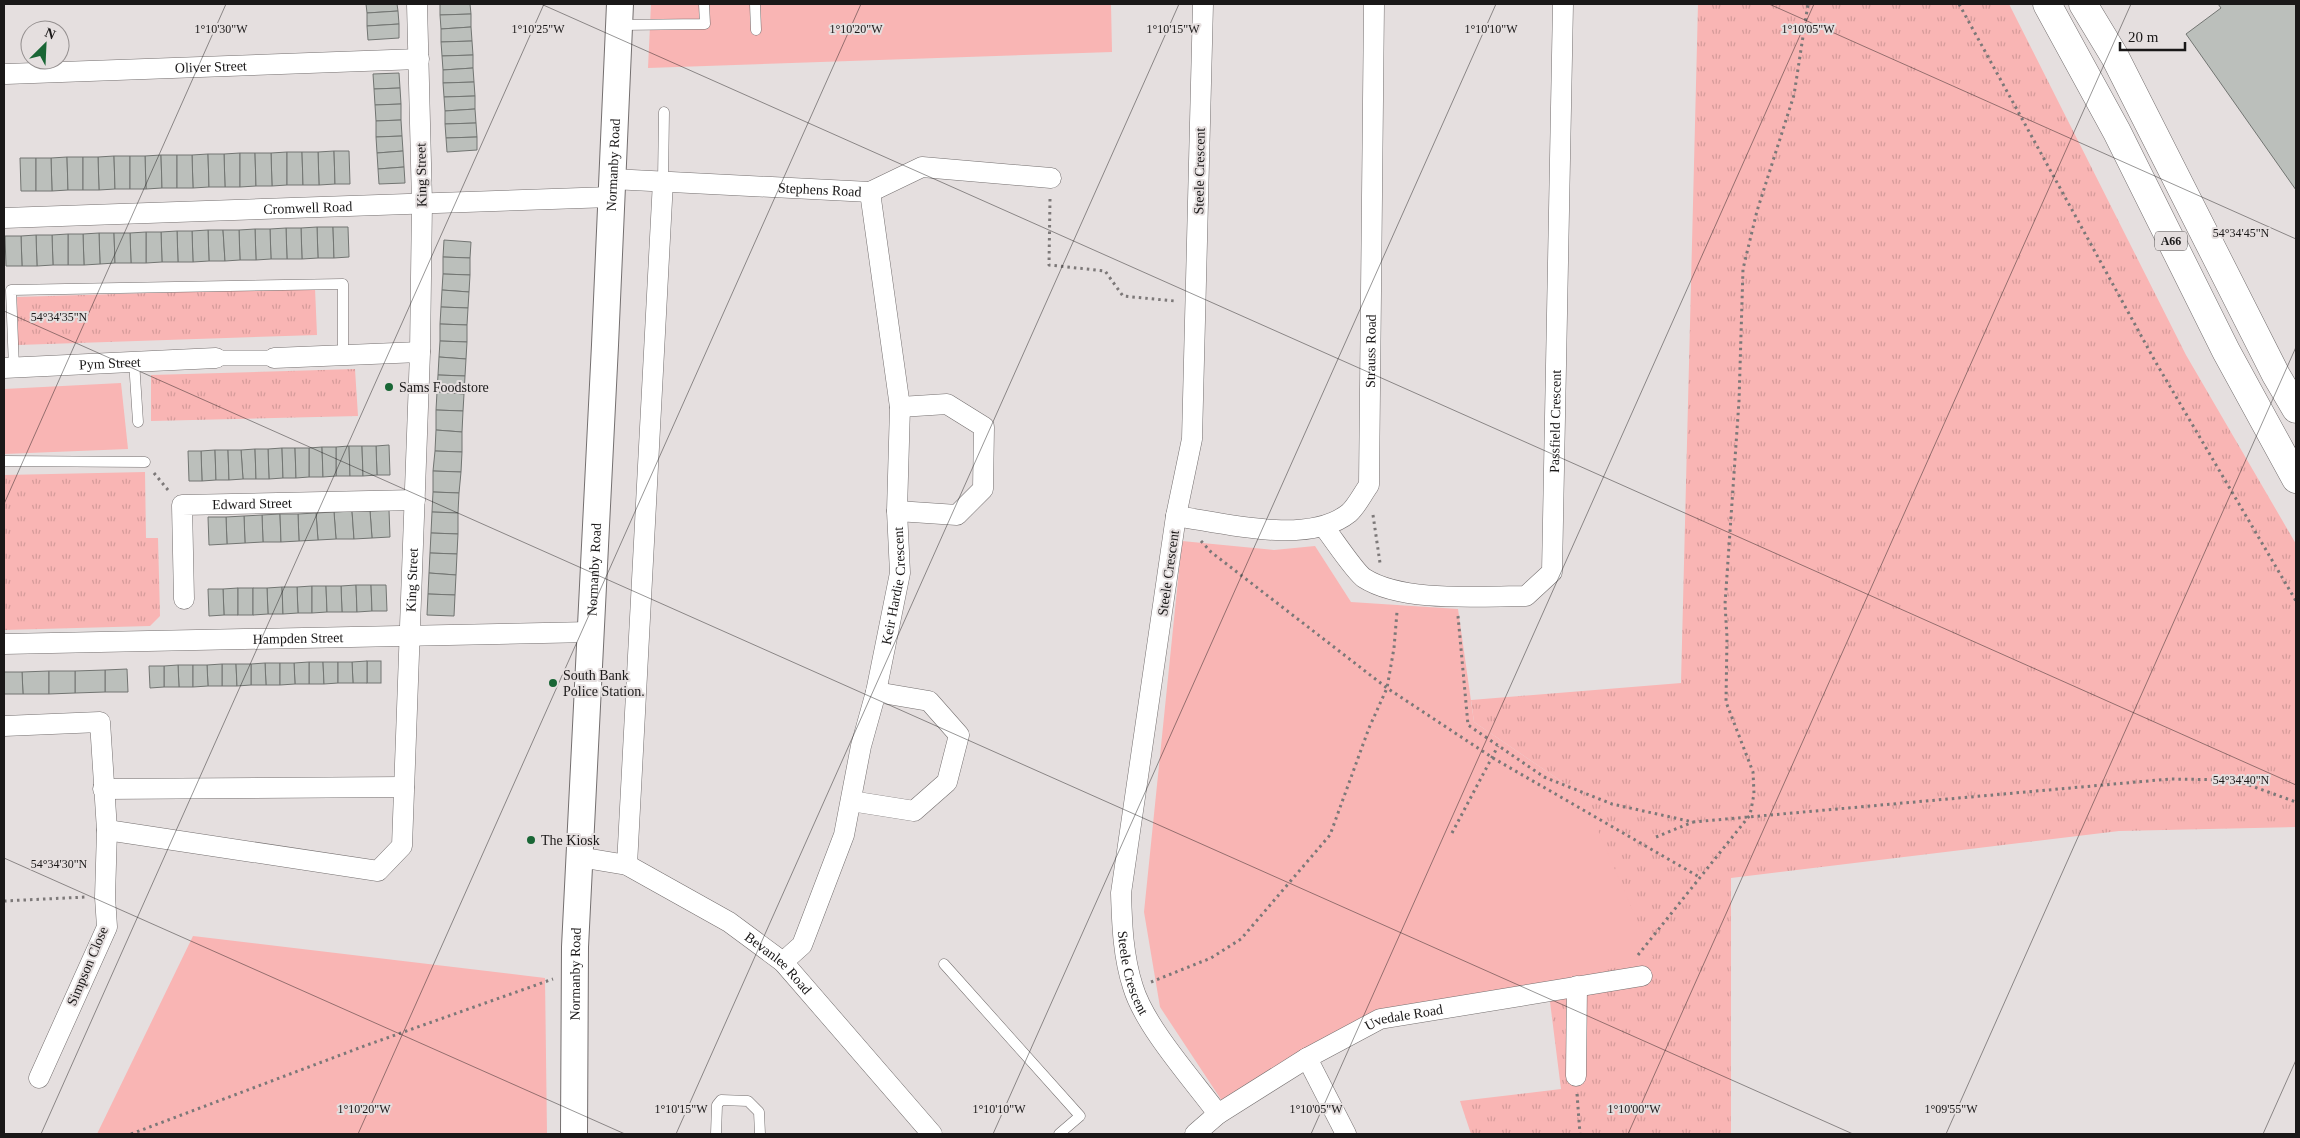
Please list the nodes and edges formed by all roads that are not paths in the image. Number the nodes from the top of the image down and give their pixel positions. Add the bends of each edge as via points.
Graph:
1 (417, 4) edge
2 (704, 4) edge
3 (755, 4) edge
4 (1203, 4) edge
5 (1374, 4) edge
6 (1563, 4) edge
7 (2047, 4) edge
8 (2083, 4) edge
9 (620, 14) edge
10 (756, 30) dead end
11 (419, 58) junction
12 (5, 74) edge
13 (664, 112) dead end
14 (1051, 178) road end
15 (663, 182) junction
16 (611, 188) junction
17 (870, 192) junction
18 (422, 203) junction
19 (4, 218) edge
20 (420, 352) junction
21 (343, 355) junction
22 (216, 358) joint
23 (274, 358) joint
24 (134, 361) junction
25 (9, 368) edge
26 (900, 407) junction
27 (2296, 409) edge
28 (138, 422) dead end
29 (4, 461) edge
30 (144, 462) dead end
31 (2296, 479) edge
32 (415, 500) junction
33 (897, 511) junction
34 (1176, 516) junction
35 (1324, 527) junction
36 (184, 599) dead end
37 (591, 632) junction
38 (410, 635) junction
39 (4, 644) edge
40 (876, 692) junction
41 (4, 726) edge
42 (404, 787) junction
43 (102, 789) junction
44 (851, 801) junction
45 (107, 830) junction
46 (579, 857) junction
47 (627, 865) junction
48 (783, 962) junction
49 (944, 964) dead end
50 (1642, 976) dead end
51 (1577, 986) junction
52 (1307, 1058) junction
53 (1576, 1076) road end
54 (38, 1078) dead end
55 (1218, 1114) junction
56 (574, 1134) edge
57 (716, 1134) edge
58 (760, 1134) edge
59 (932, 1134) edge
60 (1059, 1134) edge
61 (1195, 1134) edge
62 (1346, 1134) edge

1 - 11 street, King Street
2 - 9 lane via 705,24
3 - 10 lane
4 - 34 street, Steele Crescent via 1192,439
5 - 35 street, Strauss Road via 1369,485 1349,512
6 - 35 street, Passfield Crescent via 1552,572 1526,596 1456,597 1399,592 1363,578
7 - 31 highway, A66 via 2117,132 2226,351
8 - 27 highway, A66 via 2115,56
9 - 16 street, Normanby Road
11 - 12 street, Oliver Street
11 - 18 street, King Street
13 - 15 lane
14 - 17 street, Stephens Road via 922,167
15 - 16 street, Stephens Road
15 - 17 street, Stephens Road
15 - 47 street
16 - 18 street, Cromwell Road
16 - 37 street, Normanby Road
17 - 26 street, Keir Hardie Crescent
18 - 19 street, Cromwell Road
18 - 20 street, King Street
20 - 21 street
20 - 32 street, King Street
21 - 23 street
21 - 25 lane via 343,284 11,290
22 - 23 street
22 - 24 street, Pym Street
24 - 25 street, Pym Street
24 - 28 lane
26 - 33 street, Keir Hardie Crescent
26 - 33 street via 948,404 984,427 984,489 957,515
29 - 30 lane
32 - 36 street, Edward Street via 182,505
32 - 38 street, King Street
33 - 40 street, Keir Hardie Crescent via 900,573
34 - 35 street via 1289,532
34 - 55 street, Steele Crescent via 1121,893 1123,946 1133,989 1148,1020
37 - 38 street, Hampden Street
37 - 46 street, Normanby Road
38 - 39 street, Hampden Street
38 - 42 street, King Street
40 - 44 street, Keir Hardie Crescent
40 - 44 street via 929,702 959,735 947,782 914,811
41 - 43 street, Simpson Close via 100,722
42 - 43 street
42 - 45 street, King Street via 402,846 378,872
43 - 45 street, Simpson Close
44 - 48 street, Keir Hardie Crescent via 844,835 802,945
45 - 54 street, Simpson Close via 106,927
46 - 47 street, Bevanlee Road
46 - 56 street, Normanby Road
47 - 48 street, Bevanlee Road via 729,922
48 - 59 street, Bevanlee Road
49 - 60 lane via 1080,1116
50 - 51 street, Uvedale Road
51 - 52 street, Uvedale Road via 1380,1019
51 - 53 street
52 - 55 street, Uvedale Road
52 - 62 street
55 - 61 street, Uvedale Road
57 - 58 lane via 717,1105 721,1100 748,1101 759,1112

